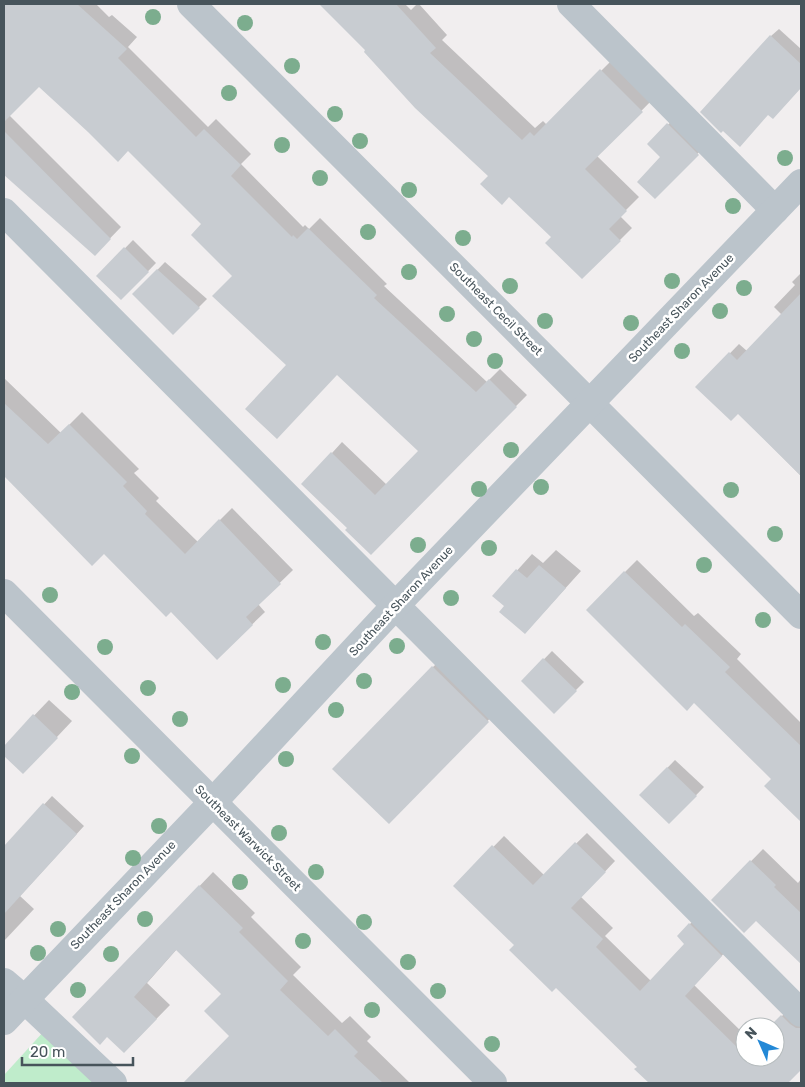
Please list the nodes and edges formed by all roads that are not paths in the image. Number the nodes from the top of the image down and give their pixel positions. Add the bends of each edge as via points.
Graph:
1 (192, 4) edge
2 (572, 4) edge
3 (801, 183) edge
4 (775, 210) junction
5 (4, 212) edge
6 (589, 403) junction
7 (4, 593) edge
8 (395, 606) junction
9 (801, 615) edge
10 (212, 802) junction
11 (14, 990) edge
12 (801, 1013) edge
13 (4, 1021) edge
14 (113, 1083) edge
15 (493, 1083) edge

1 - 6 street, Southeast Cecil Street
2 - 4 street
3 - 4 street, Southeast Sharon Avenue
4 - 6 street, Southeast Sharon Avenue
5 - 8 street
6 - 8 street, Southeast Sharon Avenue
6 - 9 street, Southeast Cecil Street
7 - 10 street, Southeast Warwick Street
8 - 10 street, Southeast Sharon Avenue
8 - 12 street
10 - 11 street, Southeast Sharon Avenue
10 - 15 street, Southeast Warwick Street
11 - 13 street, Southeast Sharon Avenue
11 - 14 street

